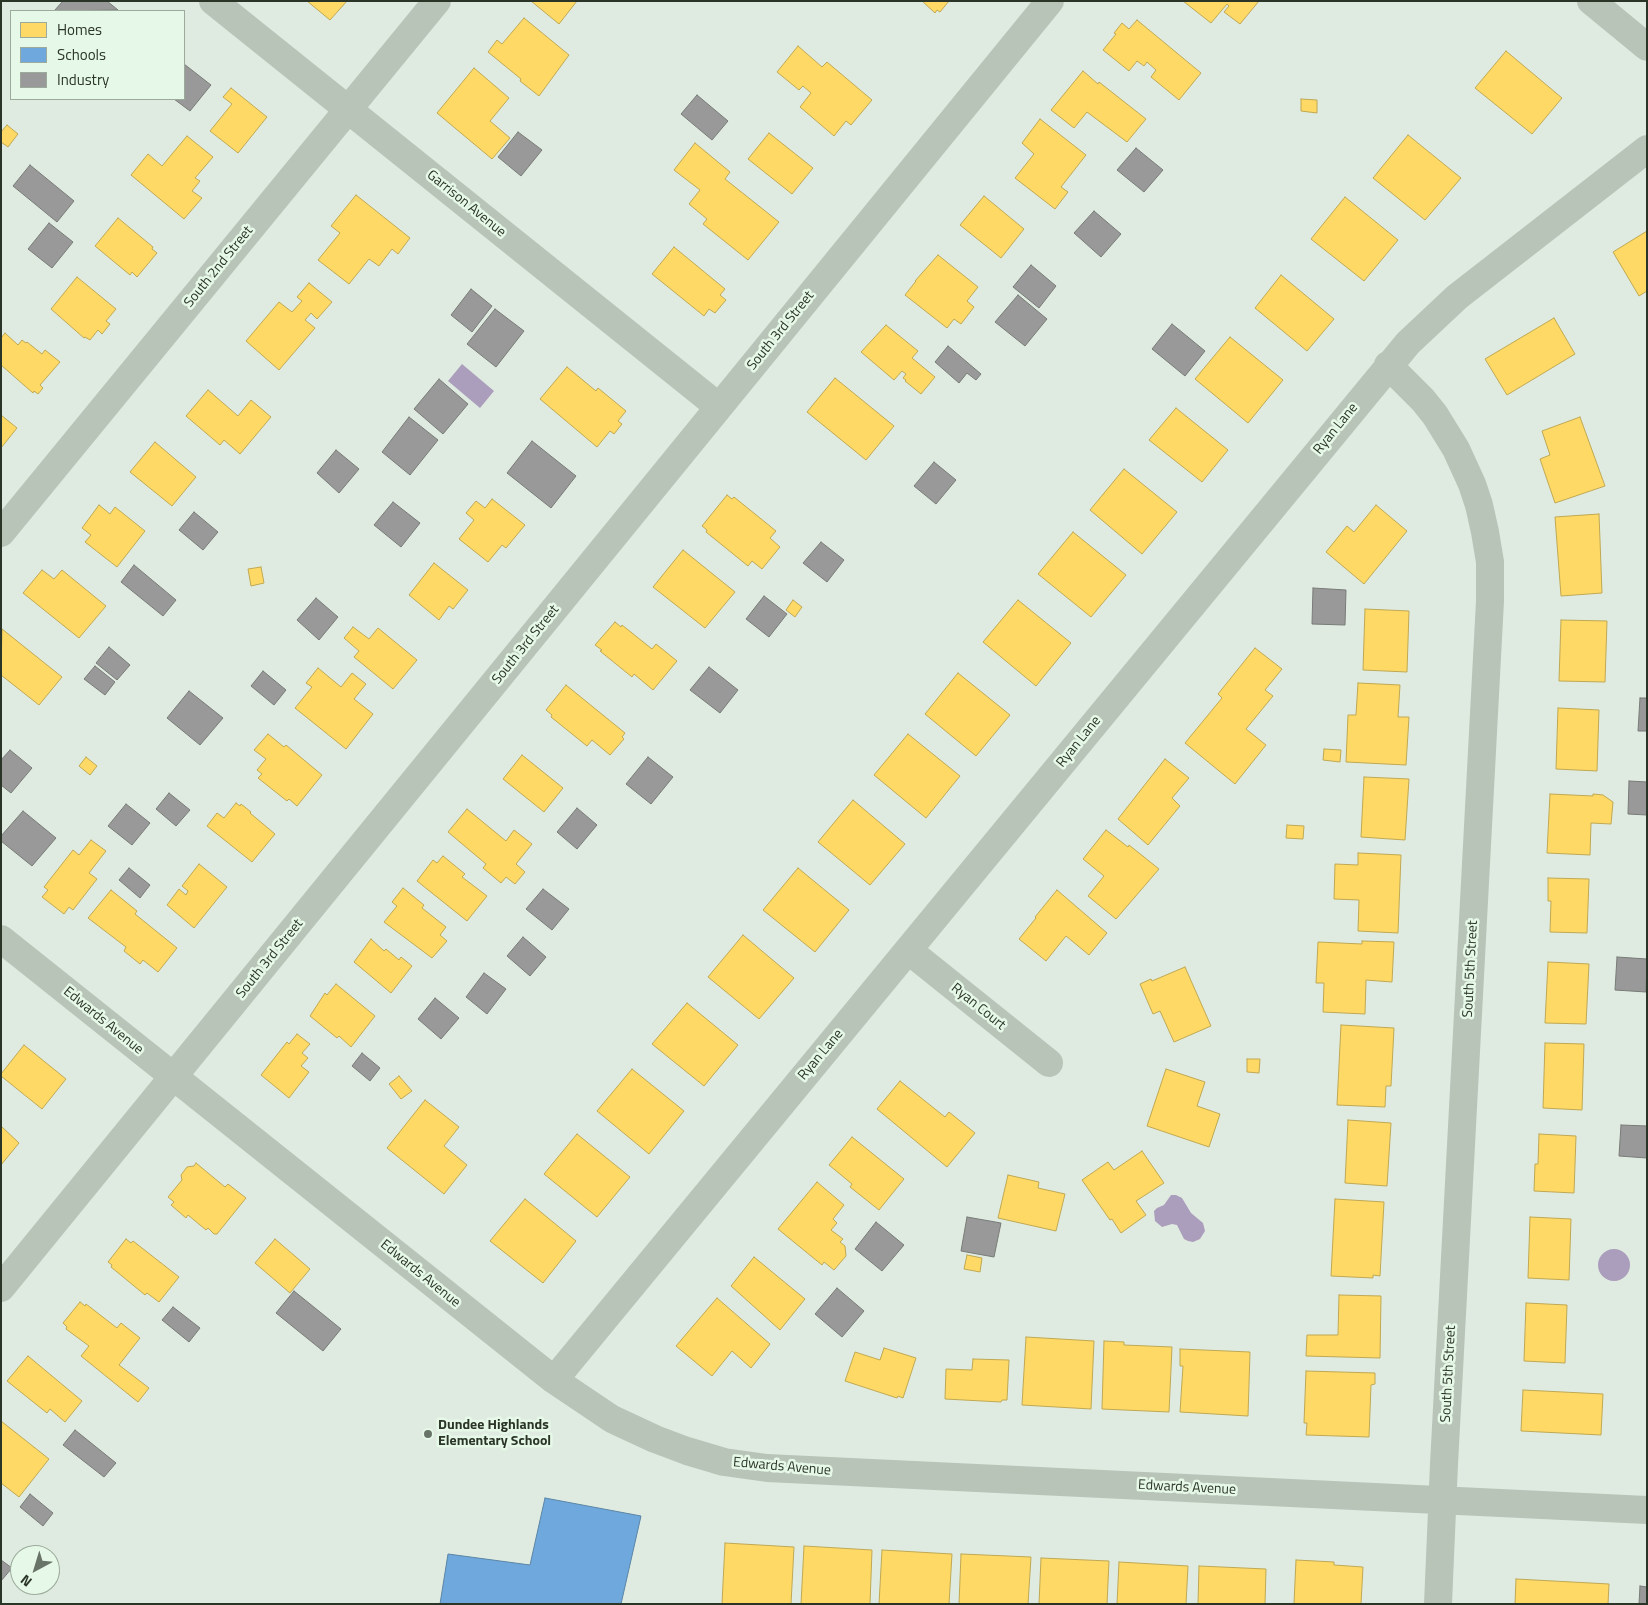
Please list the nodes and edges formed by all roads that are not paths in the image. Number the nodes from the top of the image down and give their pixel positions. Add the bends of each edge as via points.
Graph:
1 (213, 1) edge
2 (437, 1) edge
3 (1050, 1) edge
4 (1591, 1) edge
5 (1647, 48) edge
6 (349, 110) junction
7 (1647, 149) edge
8 (1388, 365) junction
9 (719, 407) junction
10 (1, 533) edge
11 (1, 939) edge
12 (908, 950) junction
13 (1049, 1063) dead end
14 (174, 1078) junction
15 (1, 1288) edge
16 (554, 1380) junction
17 (1442, 1499) junction
18 (1647, 1510) edge
19 (1438, 1604) edge

1 - 6 street, Garrison Avenue
2 - 6 street, South 2nd Street
3 - 9 street, South 3rd Street
4 - 5 street
6 - 9 street, Garrison Avenue
6 - 10 street, South 2nd Street
7 - 8 street, Ryan Lane via 1458,297
8 - 12 street, Ryan Lane
8 - 17 street, South 5th Street via 1423,400 1456,449 1479,505 1489,553 1490,601
9 - 14 street, South 3rd Street
11 - 14 street, Edwards Avenue
12 - 13 street, Ryan Court
12 - 16 street, Ryan Lane
14 - 15 street, South 3rd Street
14 - 16 street, Edwards Avenue
16 - 17 street, Edwards Avenue via 604,1414 640,1432 711,1459 752,1467
17 - 18 street, Edwards Avenue
17 - 19 street, South 5th Street

